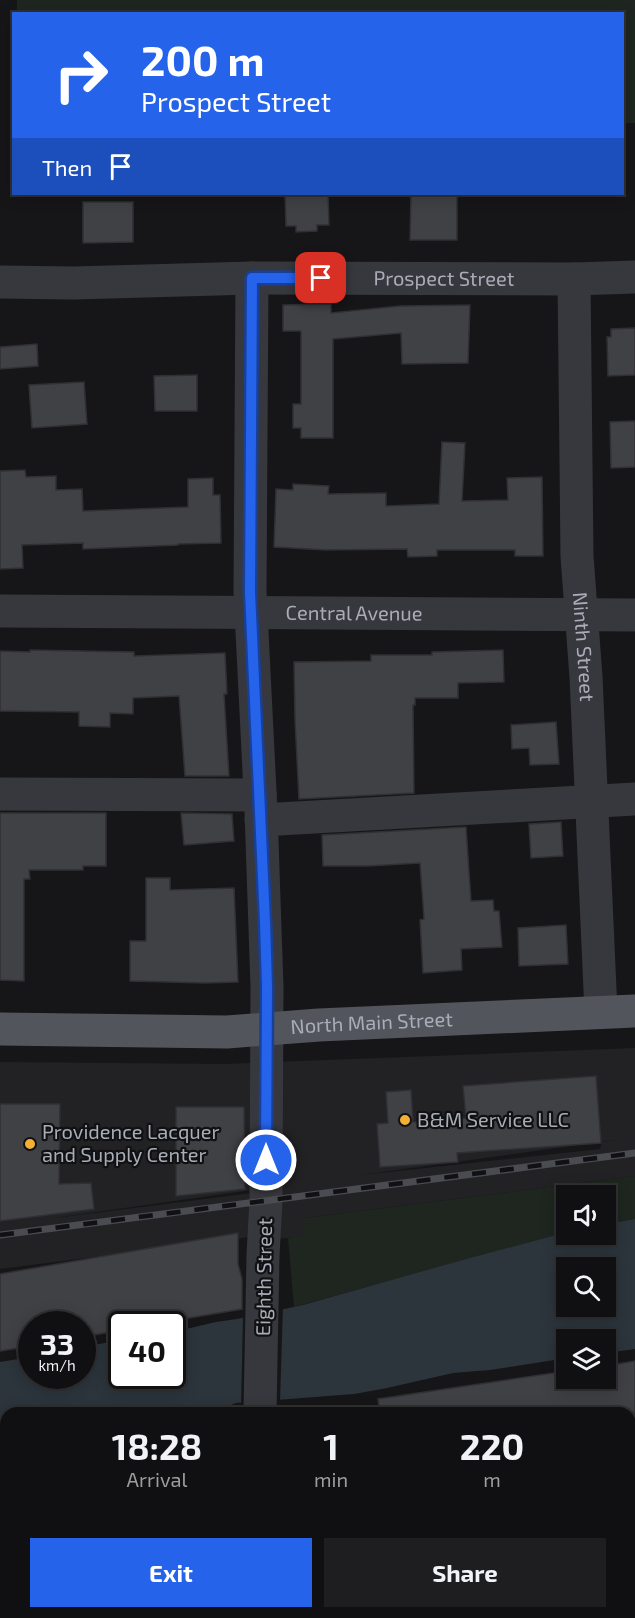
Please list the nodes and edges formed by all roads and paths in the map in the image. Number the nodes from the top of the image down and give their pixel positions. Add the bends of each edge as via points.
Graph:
1 (635, 277) edge
2 (252, 278) junction
3 (574, 279) junction
4 (0, 282) edge
5 (0, 611) edge
6 (251, 612) junction
7 (582, 615) junction
8 (635, 615) edge
9 (0, 794) edge
10 (635, 799) edge
11 (592, 801) junction
12 (260, 807) junction
13 (635, 1011) edge
14 (601, 1012) junction
15 (0, 1029) edge
16 (267, 1029) junction
17 (261, 1407) edge

1 - 3 street, Prospect Street
2 - 3 street, Prospect Street
2 - 4 street, Prospect Street
2 - 6 street, Eighth Street
3 - 7 street, Ninth Street via 577,556
5 - 6 street, Central Avenue
6 - 7 street, Central Avenue
6 - 12 street, Eighth Street
7 - 8 street, Central Avenue
7 - 11 street, Ninth Street
9 - 12 street
10 - 11 street
11 - 12 street
11 - 14 street, Ninth Street
12 - 16 street, Eighth Street
13 - 14 main road, North Main Street
14 - 16 main road, North Main Street
15 - 16 main road, North Main Street
16 - 17 street, Eighth Street

